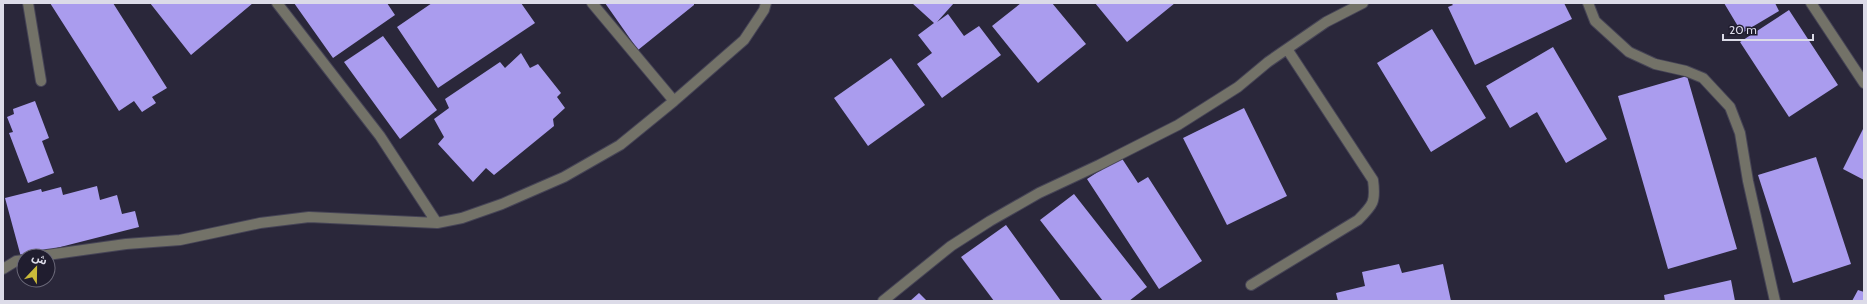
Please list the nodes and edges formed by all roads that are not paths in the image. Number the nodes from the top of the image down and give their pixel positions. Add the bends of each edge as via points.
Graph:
1 (28, 3) edge
2 (277, 3) edge
3 (592, 3) edge
4 (766, 3) edge
5 (1363, 3) edge
6 (1588, 3) edge
7 (1811, 3) edge
8 (1287, 49) junction
9 (41, 81) dead end
10 (1864, 83) edge
11 (674, 101) junction
12 (437, 223) junction
13 (56, 254) edge
14 (16, 262) edge
15 (3, 269) edge
16 (1251, 285) dead end
17 (883, 301) edge
18 (1775, 301) edge

1 - 9 street
2 - 12 street via 380,136
3 - 11 street
4 - 11 street via 744,40
5 - 8 street via 1326,22
6 - 18 street via 1595,21 1628,52 1655,64 1686,71 1702,78 1730,106 1740,134 1749,188
7 - 10 street
8 - 16 street via 1373,180 1375,195 1371,206 1358,220
8 - 17 street via 1238,87 1178,125 1040,192 990,221 951,246
11 - 12 street via 620,145 564,176 502,204 462,218
12 - 13 street via 309,217 260,223 180,240
14 - 15 street

